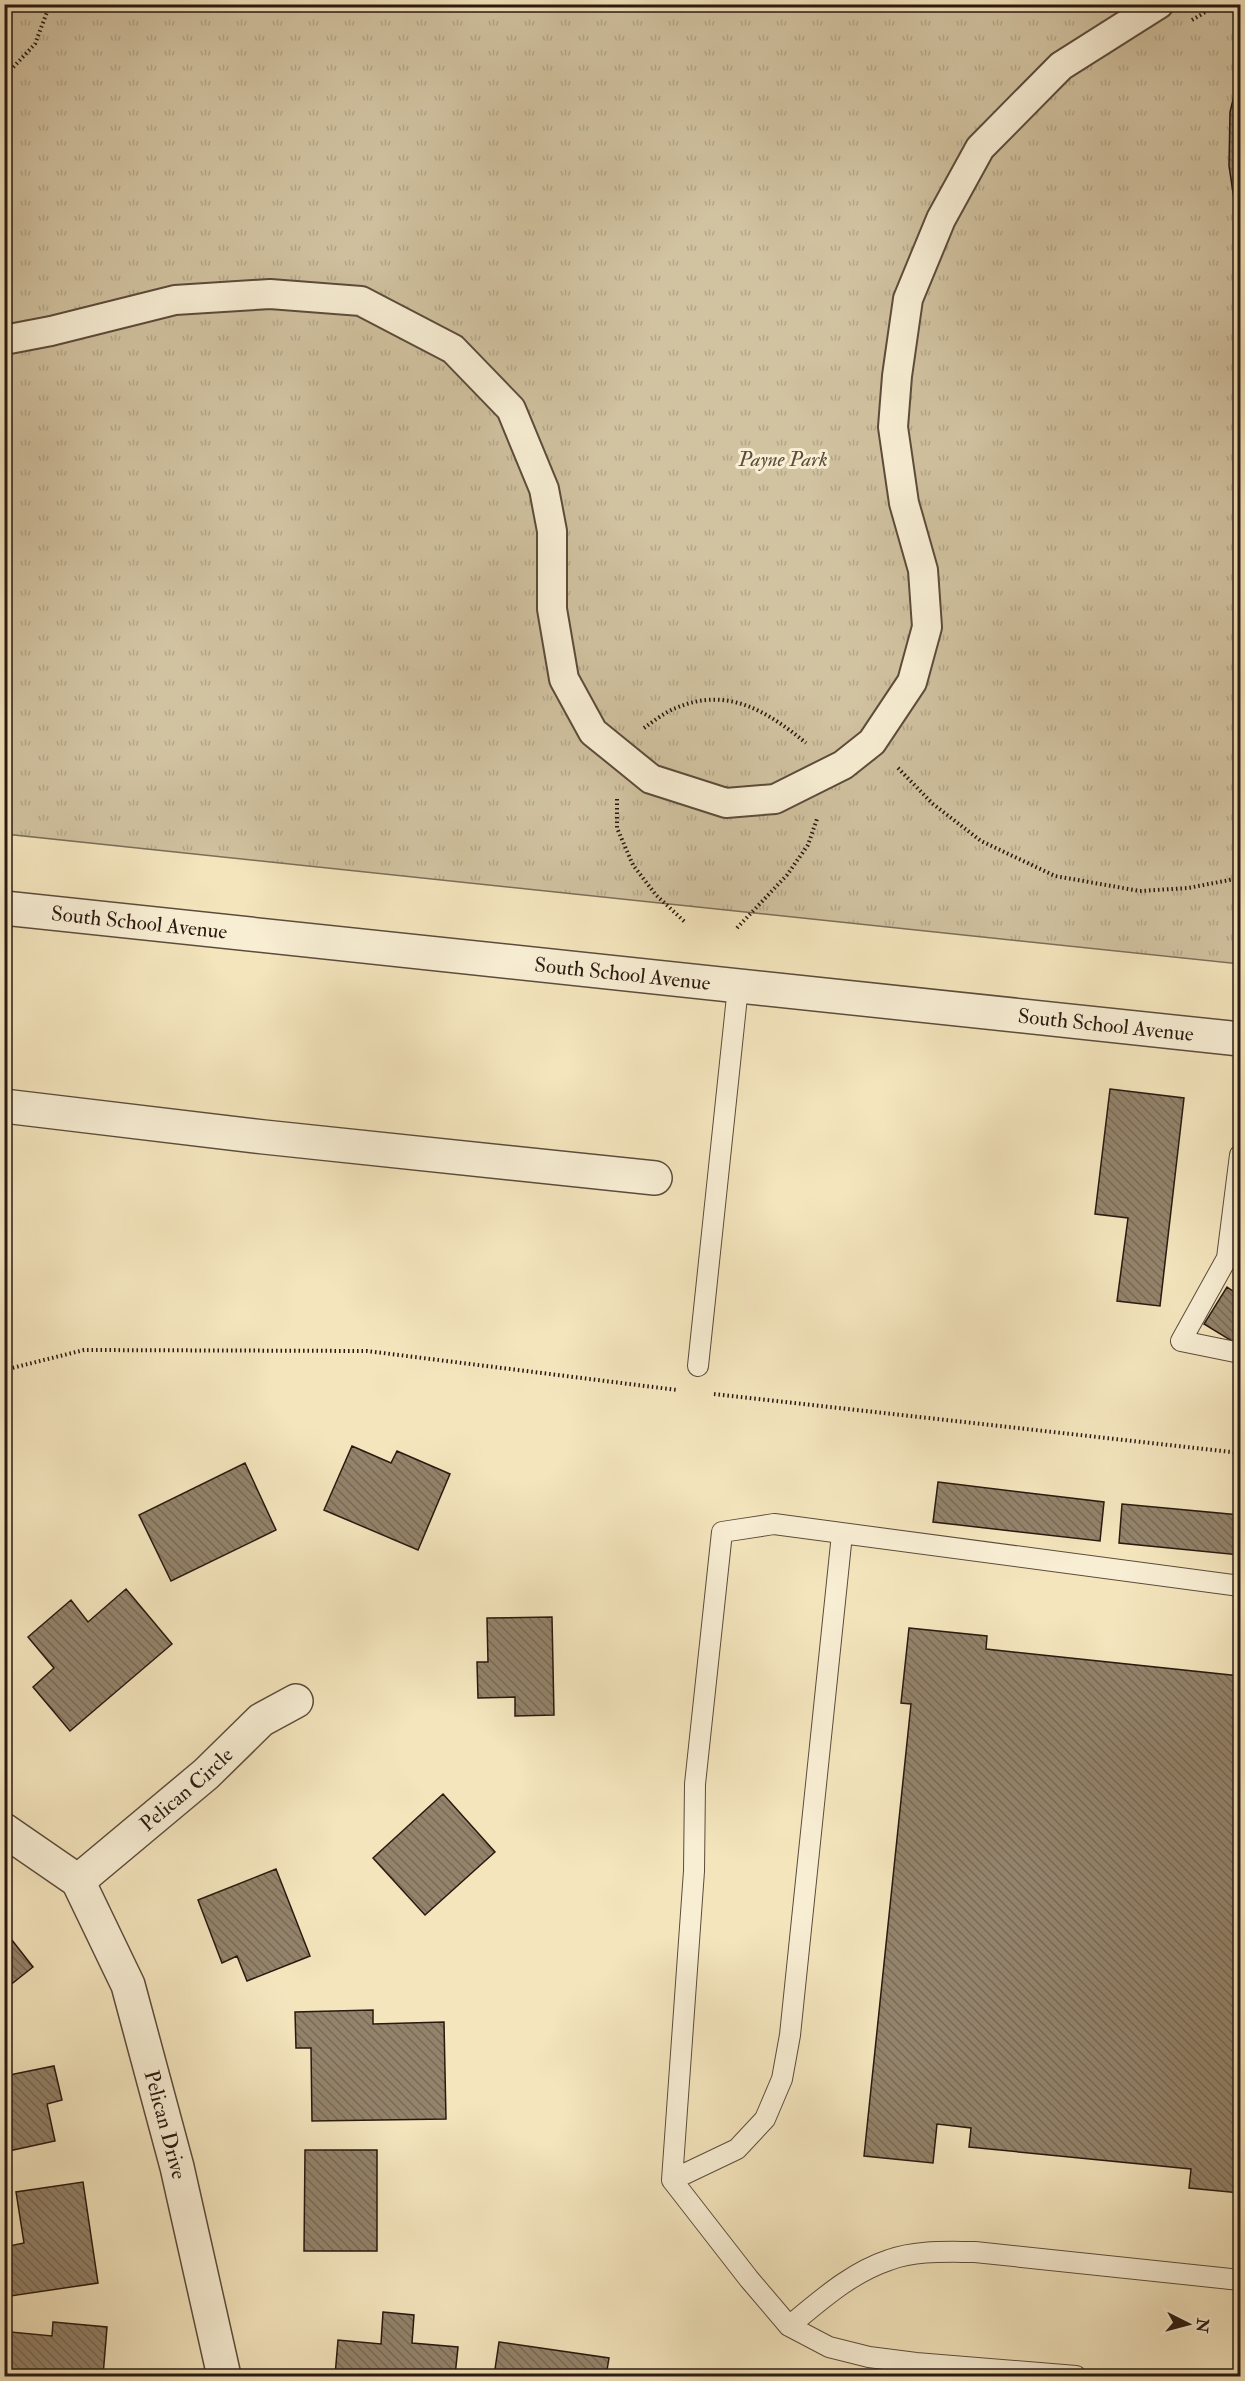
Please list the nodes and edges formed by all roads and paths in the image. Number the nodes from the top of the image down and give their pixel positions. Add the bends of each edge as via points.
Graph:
1 (50, 4) edge
2 (1159, 4) edge
3 (1219, 4) edge
4 (1188, 23) dead end
5 (4, 77) edge
6 (4, 340) edge
7 (638, 732) dead end
8 (872, 742) junction
9 (814, 749) dead end
10 (616, 792) dead end
11 (821, 810) dead end
12 (1240, 878) edge
13 (4, 908) edge
14 (686, 923) dead end
15 (736, 928) dead end
16 (738, 987) junction
17 (1240, 1039) edge
18 (4, 1106) edge
19 (1240, 1155) edge
20 (655, 1178) dead end
21 (1234, 1259) edge
22 (1240, 1353) edge
23 (698, 1366) dead end
24 (4, 1370) edge
25 (680, 1390) dead end
26 (703, 1392) dead end
27 (1240, 1453) edge
28 (842, 1534) junction
29 (1240, 1586) edge
30 (296, 1701) dead end
31 (4, 1830) edge
32 (78, 1881) junction
33 (672, 2180) junction
34 (1240, 2280) edge
35 (789, 2326) junction
36 (224, 2376) edge
37 (1076, 2376) edge

1 - 5 path via 35,44
2 - 8 street via 1061,66 980,148 940,219 908,299 893,427 904,504 923,570 927,627 912,682
3 - 4 path
6 - 8 street via 175,300 270,294 361,301 453,349 511,409 544,489 552,531 552,609 564,679 593,732 651,779 726,803 775,799 843,765
7 - 9 path via 673,709 723,698 759,710
8 - 12 path via 933,804 981,841 1055,876 1140,891 1188,888
10 - 14 path via 617,828 633,865 656,895
11 - 15 path via 808,845 787,875
13 - 16 street, South School Avenue
16 - 17 street, South School Avenue
16 - 23 lane
18 - 20 street
19 - 21 lane
21 - 22 lane via 1181,1341
24 - 25 path via 84,1350 367,1351
26 - 27 path
28 - 29 lane
28 - 33 lane via 782,2079 765,2119 737,2149
28 - 33 lane via 774,1524 722,1532 695,1784 694,1871
30 - 32 street, Pelican Circle via 261,1720 206,1774
31 - 32 street
32 - 36 street, Pelican Drive via 128,1985 177,2167
33 - 35 lane
34 - 35 lane via 975,2252 932,2252 889,2260 846,2281
35 - 37 lane via 830,2347 869,2357

